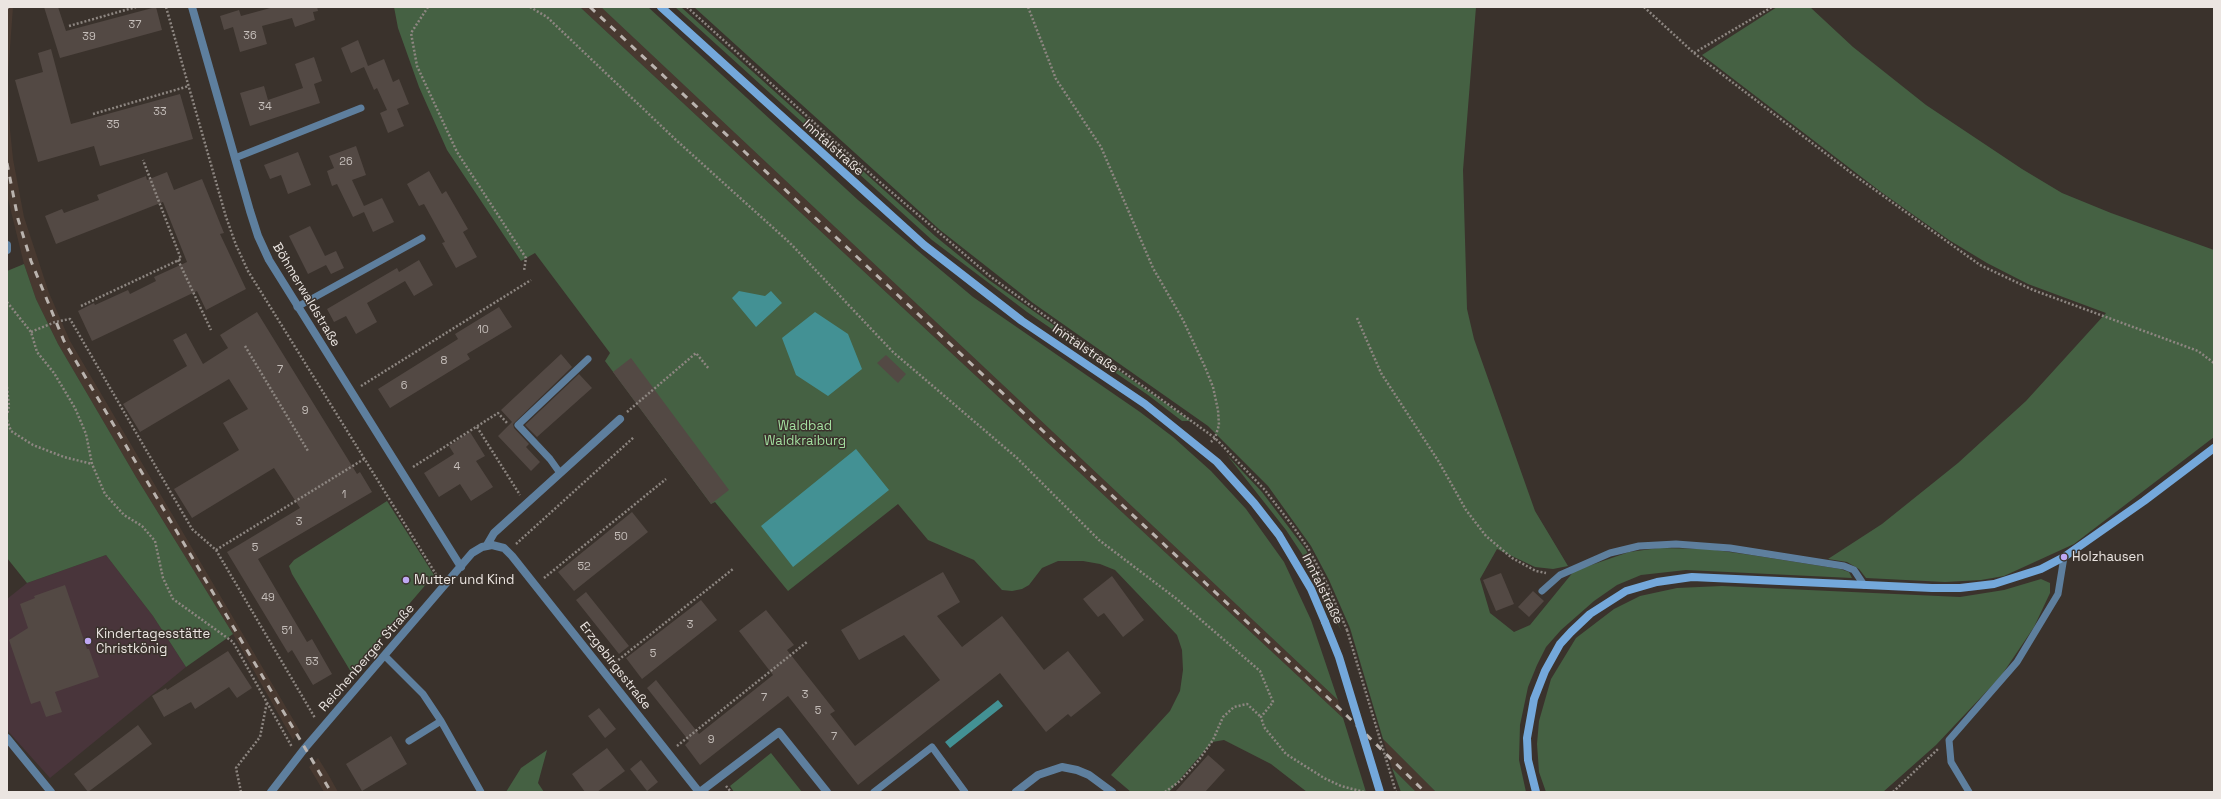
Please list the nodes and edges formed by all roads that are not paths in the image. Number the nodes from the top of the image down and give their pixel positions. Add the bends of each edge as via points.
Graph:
1 (192, 7) edge
2 (661, 7) edge
3 (361, 108) dead end
4 (235, 158) junction
5 (422, 238) dead end
6 (7, 245) edge
7 (7, 250) edge
8 (298, 307) junction
9 (588, 359) dead end
10 (620, 419) road end
11 (2214, 448) edge
12 (560, 473) junction
13 (487, 546) junction
14 (2064, 556) junction
15 (461, 567) junction
16 (1864, 585) junction
17 (1542, 591) dead end
18 (385, 656) junction
19 (441, 721) junction
20 (7, 738) edge
21 (408, 741) dead end
22 (51, 792) edge
23 (271, 792) edge
24 (481, 792) edge
25 (699, 792) edge
26 (827, 792) edge
27 (874, 792) edge
28 (965, 792) edge
29 (1016, 792) edge
30 (1112, 792) edge
31 (1380, 792) edge
32 (1536, 792) edge
33 (1969, 792) edge

1 - 4 street, Böhmerwaldstraße
2 - 31 main road, Inntalstraße, bridge via 865,194 930,250 1022,321 1145,404 1204,450 1254,503 1279,535 1307,583 1325,622 1339,657
3 - 4 lane
4 - 8 street, Böhmerwaldstraße via 258,236 269,260
5 - 8 lane
6 - 7 street
8 - 15 street, Böhmerwaldstraße
9 - 12 lane via 518,424
10 - 12 street, Reichenberger Straße
11 - 14 main road via 2144,501
12 - 13 street, Reichenberger Straße via 494,533
13 - 15 street, Reichenberger Straße via 478,549
13 - 25 street, Erzgebirgsstraße via 497,546 510,553
14 - 16 main road via 2041,569 1977,587
14 - 33 lane via 2058,594 2017,662 1949,740 1951,762
15 - 18 street, Reichenberger Straße
16 - 17 lane via 1854,570 1844,566 1730,548 1676,544 1639,546 1610,553 1560,575
16 - 32 main road via 1692,577 1640,586 1611,599 1590,614 1560,644 1539,685 1527,738 1528,760
18 - 19 lane via 423,694
18 - 23 street, Reichenberger Straße
19 - 21 lane
19 - 24 lane
20 - 22 street
25 - 26 street via 779,732
27 - 28 lane via 932,747
29 - 30 street via 1038,775 1055,768 1068,767 1089,776

